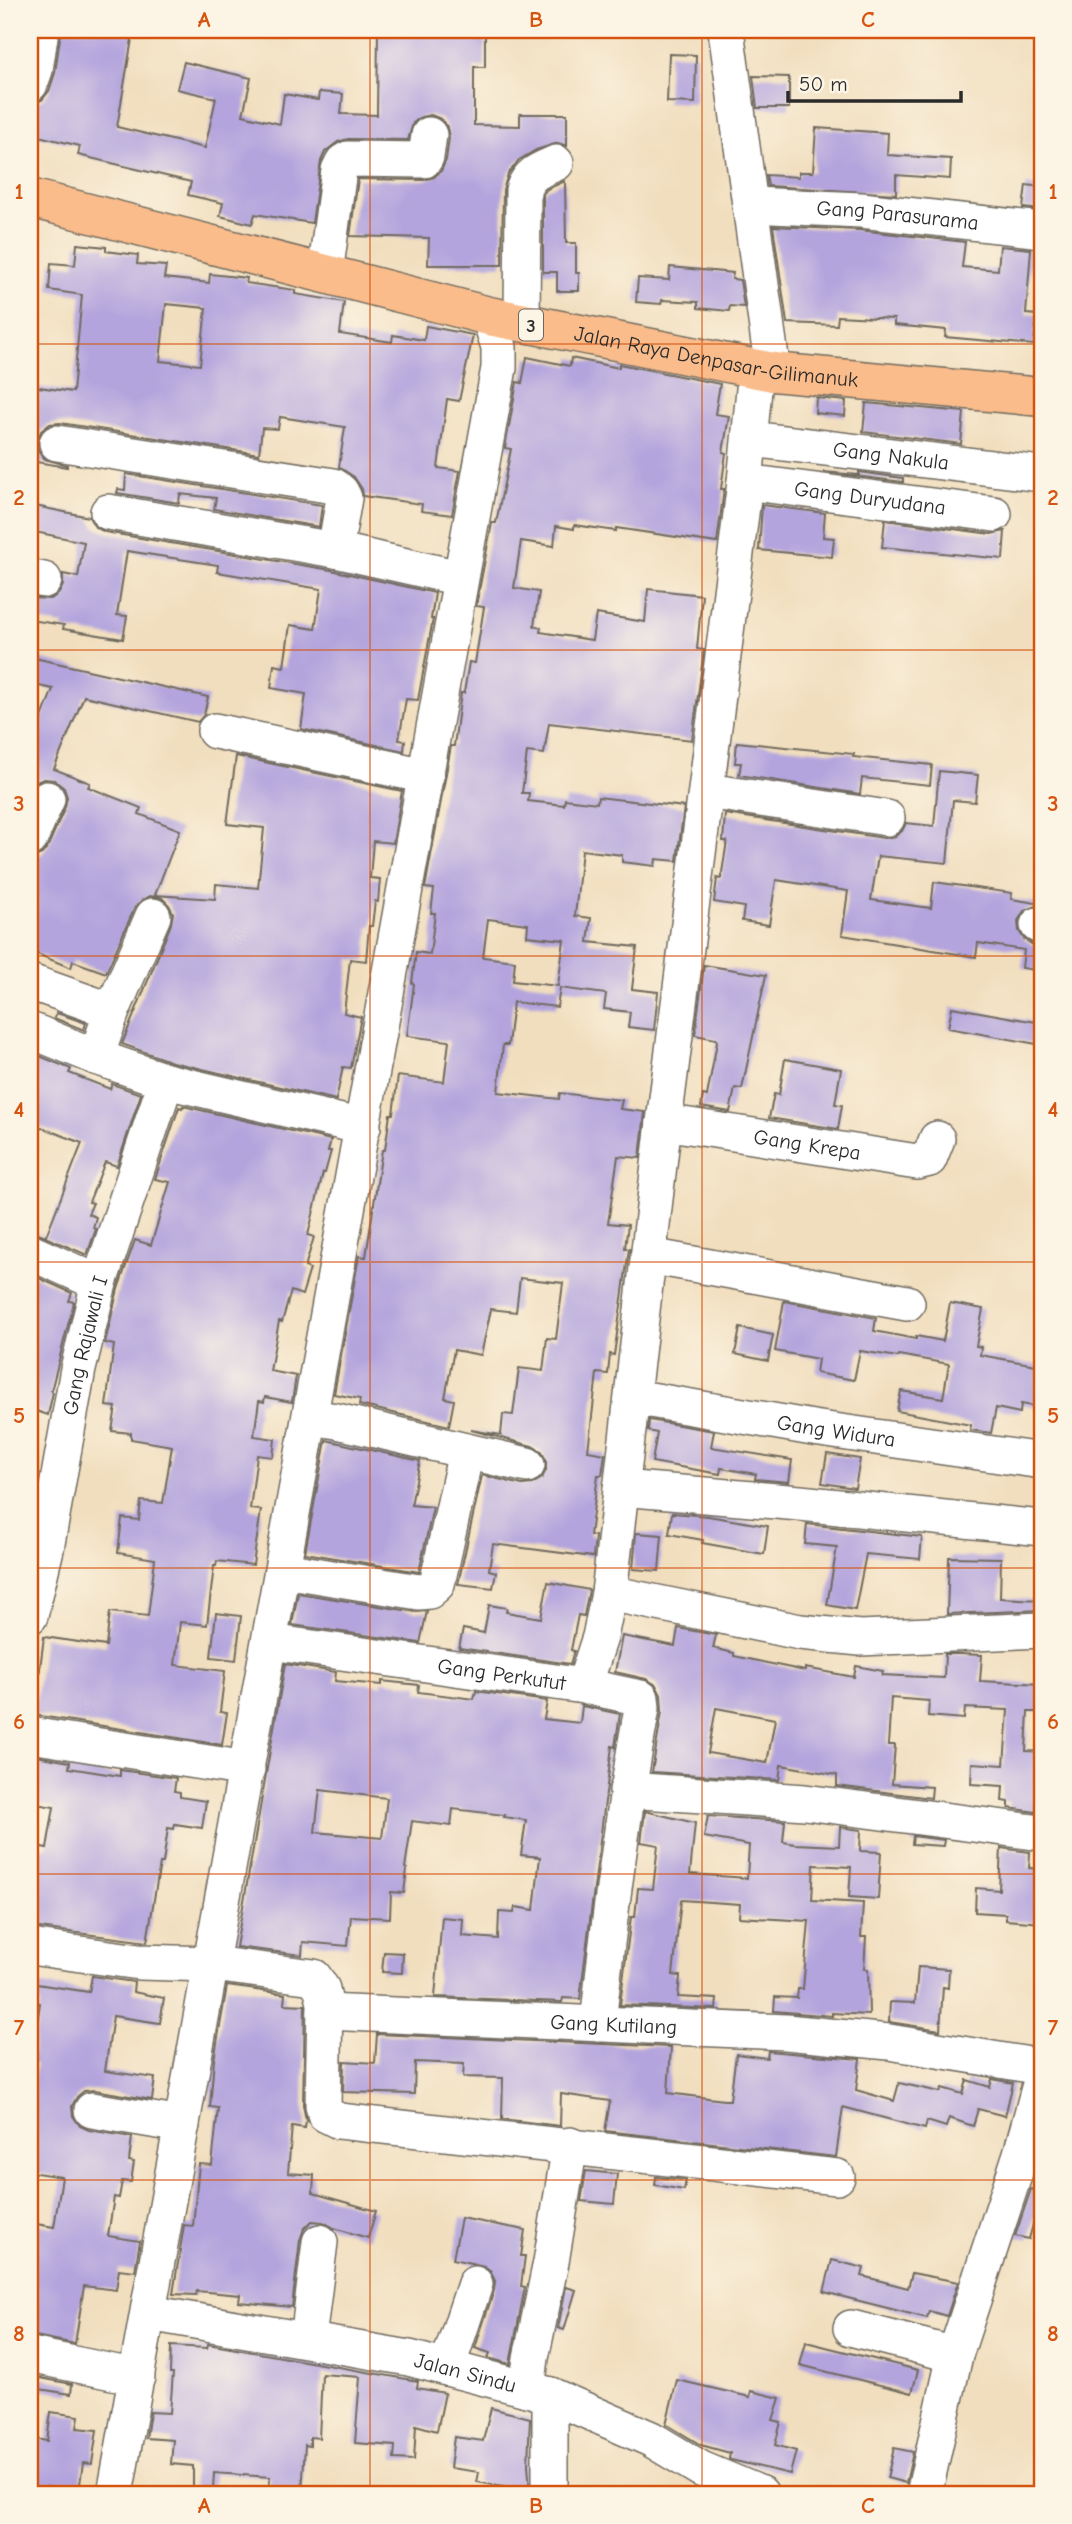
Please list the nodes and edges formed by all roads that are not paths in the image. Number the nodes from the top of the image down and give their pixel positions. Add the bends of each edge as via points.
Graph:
1 (41, 30) edge
2 (726, 30) edge
3 (30, 84) edge
4 (429, 135) dead end
5 (556, 163) dead end
6 (30, 198) edge
7 (751, 205) junction
8 (1042, 230) edge
9 (325, 274) junction
10 (516, 322) junction
11 (765, 370) junction
12 (1042, 397) edge
13 (750, 439) junction
14 (57, 443) dead end
15 (1033, 473) dead end
16 (745, 482) junction
17 (108, 512) dead end
18 (995, 514) dead end
19 (335, 550) junction
20 (460, 578) junction
21 (215, 732) dead end
22 (426, 776) junction
23 (707, 791) junction
24 (47, 799) dead end
25 (887, 818) dead end
26 (30, 838) edge
27 (153, 916) dead end
28 (30, 982) edge
29 (113, 1011) junction
30 (30, 1030) edge
31 (96, 1057) junction
32 (166, 1080) junction
33 (664, 1122) junction
34 (363, 1127) junction
35 (937, 1139) dead end
36 (30, 1252) edge
37 (649, 1256) junction
38 (99, 1283) junction
39 (907, 1303) dead end
40 (633, 1397) junction
41 (310, 1417) junction
42 (466, 1452) junction
43 (1042, 1461) edge
44 (527, 1465) dead end
45 (44, 1473) edge
46 (621, 1488) junction
47 (1042, 1528) edge
48 (283, 1570) junction
49 (610, 1593) junction
50 (30, 1616) edge
51 (1042, 1630) edge
52 (270, 1642) junction
53 (584, 1685) junction
54 (30, 1735) edge
55 (247, 1769) junction
56 (627, 1790) junction
57 (1042, 1833) edge
58 (30, 1947) edge
59 (212, 1964) junction
60 (326, 2012) junction
61 (598, 2024) junction
62 (1042, 2067) edge
63 (1042, 2077) edge
64 (92, 2110) dead end
65 (182, 2125) junction
66 (570, 2145) junction
67 (1032, 2157) edge
68 (837, 2177) dead end
69 (320, 2242) dead end
70 (475, 2284) dead end
71 (149, 2313) junction
72 (851, 2328) dead end
73 (308, 2339) junction
74 (30, 2355) edge
75 (955, 2355) junction
76 (447, 2368) junction
77 (137, 2377) junction
78 (538, 2392) junction
79 (116, 2494) edge
80 (550, 2494) edge
81 (761, 2494) edge
82 (924, 2494) edge

1 - 3 street
2 - 7 street
4 - 9 street via 424,160 342,162
5 - 10 street via 534,172 523,190
6 - 9 highway, Jalan Raya Denpasar-Gilimanuk / 3
7 - 8 street, Gang Parasurama via 861,210
7 - 11 street
9 - 10 highway, Jalan Raya Denpasar-Gilimanuk / 3
10 - 11 highway, Jalan Raya Denpasar-Gilimanuk / 3
10 - 20 street via 499,347
11 - 12 highway, Jalan Raya Denpasar-Gilimanuk / 3
11 - 13 street
13 - 15 street, Gang Nakula
13 - 16 street
14 - 19 street via 334,486 344,498
16 - 18 street, Gang Duryudana
16 - 23 street
17 - 19 street
19 - 20 street
20 - 22 street
21 - 22 street
22 - 34 street
23 - 25 street
23 - 33 street
24 - 26 street
27 - 29 street
28 - 29 street
29 - 31 street
30 - 31 street
31 - 32 street
32 - 34 street
32 - 38 street, Gang Rajawali I
33 - 35 street, Gang Krepa via 917,1162 929,1160
33 - 37 street
34 - 41 street
36 - 38 street
37 - 39 street
37 - 40 street
38 - 45 street, Gang Rajawali I
40 - 43 street, Gang Widura
40 - 46 street
41 - 42 street
41 - 48 street
42 - 44 street
42 - 48 street via 437,1584 429,1591
45 - 50 street, Gang Rajawali I via 46,1549
46 - 47 street
46 - 49 street
48 - 52 street
49 - 51 street via 800,1632 860,1638
49 - 53 street
52 - 53 street, Gang Perkutut
52 - 55 street
53 - 56 street, Gang Perkutut via 641,1699
54 - 55 street
55 - 59 street
56 - 57 street via 805,1802
56 - 61 street, Gang Perkutut
58 - 59 street via 139,1962
59 - 60 street via 314,1977 322,1989
59 - 65 street
60 - 61 street, Gang Kutilang
60 - 66 street via 323,2105 331,2118
61 - 62 street, Gang Kutilang via 786,2032 889,2042
63 - 67 street
64 - 65 street
65 - 71 street
66 - 68 street
66 - 78 street via 531,2358
67 - 75 street
69 - 73 street
70 - 76 street
71 - 73 street, Jalan Sindu
71 - 77 street
72 - 75 street
73 - 76 street, Jalan Sindu
74 - 77 street
75 - 82 street
76 - 78 street, Jalan Sindu
77 - 79 street
78 - 80 street
78 - 81 street, Jalan Sindu via 651,2439 701,2469

